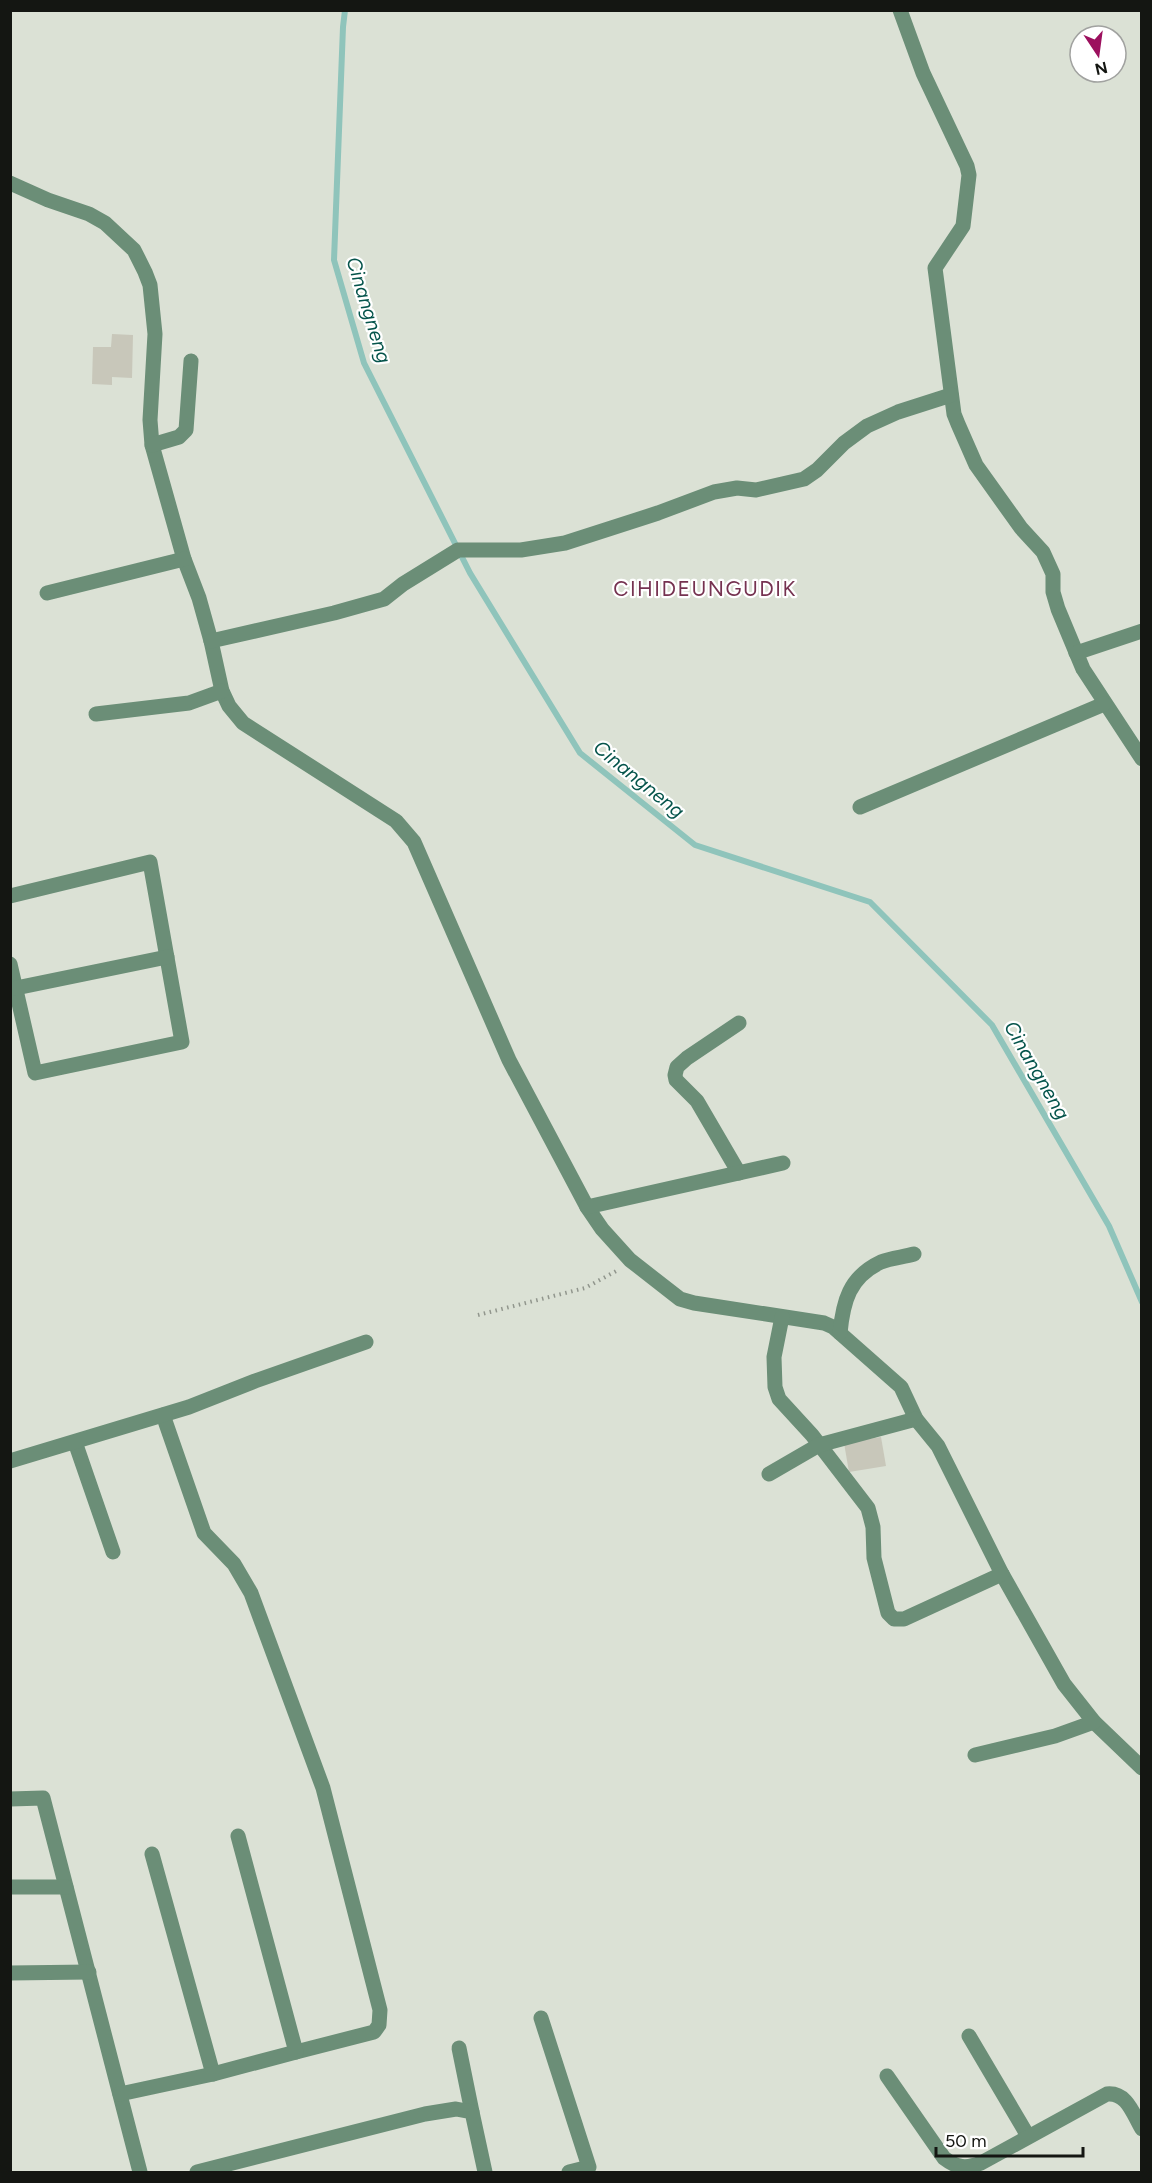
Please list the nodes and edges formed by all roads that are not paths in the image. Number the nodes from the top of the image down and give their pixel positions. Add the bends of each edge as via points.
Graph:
1 (900, 10) edge
2 (10, 183) edge
3 (191, 361) dead end
4 (951, 395) junction
5 (152, 445) junction
6 (184, 558) junction
7 (46, 593) dead end
8 (1142, 631) edge
9 (211, 641) junction
10 (1076, 653) junction
11 (222, 691) junction
12 (1104, 704) junction
13 (96, 714) dead end
14 (1142, 759) edge
15 (860, 807) dead end
16 (10, 896) edge
17 (167, 957) junction
18 (10, 964) edge
19 (16, 988) junction
20 (739, 1023) dead end
21 (783, 1163) dead end
22 (739, 1173) junction
23 (587, 1208) junction
24 (914, 1254) dead end
25 (782, 1317) junction
26 (840, 1333) junction
27 (366, 1342) dead end
28 (163, 1415) junction
29 (916, 1419) junction
30 (75, 1442) junction
31 (819, 1445) junction
32 (10, 1461) edge
33 (769, 1474) dead end
34 (112, 1552) dead end
35 (1002, 1574) junction
36 (1094, 1722) junction
37 (975, 1755) dead end
38 (1142, 1768) edge
39 (10, 1799) edge
40 (238, 1836) dead end
41 (152, 1854) dead end
42 (10, 1887) edge
43 (66, 1887) junction
44 (89, 1972) junction
45 (10, 1973) edge
46 (541, 2018) dead end
47 (969, 2036) dead end
48 (459, 2048) dead end
49 (296, 2052) junction
50 (213, 2074) junction
51 (887, 2076) dead end
52 (120, 2094) junction
53 (472, 2112) junction
54 (1142, 2129) edge
55 (1028, 2136) junction
56 (591, 2171) edge
57 (140, 2172) edge
58 (197, 2172) edge
59 (485, 2172) edge
60 (568, 2172) edge

1 - 4 street via 920,67 969,175 963,226 935,268
2 - 5 street via 105,223 139,259 150,285 155,334
3 - 5 street via 186,430 179,437
4 - 9 street via 867,426 804,479 756,490 714,492 565,543 521,550 458,550 384,599
4 - 10 street via 954,414 976,465 1048,561 1053,592
5 - 6 street
6 - 7 street
6 - 9 street
8 - 10 street
9 - 11 street
10 - 12 street
11 - 13 street via 189,703
11 - 23 street via 239,720 396,820 414,842 509,1060
12 - 14 street
12 - 15 street
16 - 17 street via 150,862
17 - 19 street
17 - 19 street via 182,1042 35,1073
18 - 19 street
20 - 22 street via 687,1058 675,1075 697,1101
21 - 22 street
22 - 23 street
23 - 25 street via 630,1260 680,1299
24 - 26 street via 882,1262 854,1284 843,1308
25 - 26 street via 824,1323
25 - 31 street via 774,1357 775,1387 779,1399
26 - 29 street via 901,1387
27 - 28 street
28 - 30 street
28 - 49 street via 204,1533 234,1564 251,1593 322,1788 380,2010 374,2032
29 - 31 street
29 - 35 street via 938,1446
30 - 32 street
30 - 34 street
31 - 33 street
31 - 35 street via 868,1508 884,1602 894,1619 904,1619
35 - 36 street via 1064,1684
36 - 37 street via 1055,1736
36 - 38 street
39 - 43 street via 43,1798
40 - 49 street
41 - 50 street
42 - 43 street
43 - 44 street
44 - 45 street
44 - 52 street
46 - 56 street
47 - 55 street
48 - 53 street
49 - 50 street
50 - 52 street
51 - 55 street via 944,2158 954,2165 962,2168 981,2163
52 - 57 street
53 - 58 street via 456,2109 425,2114
53 - 59 street
54 - 55 street via 1126,2101 1114,2093 1099,2097
56 - 60 street

